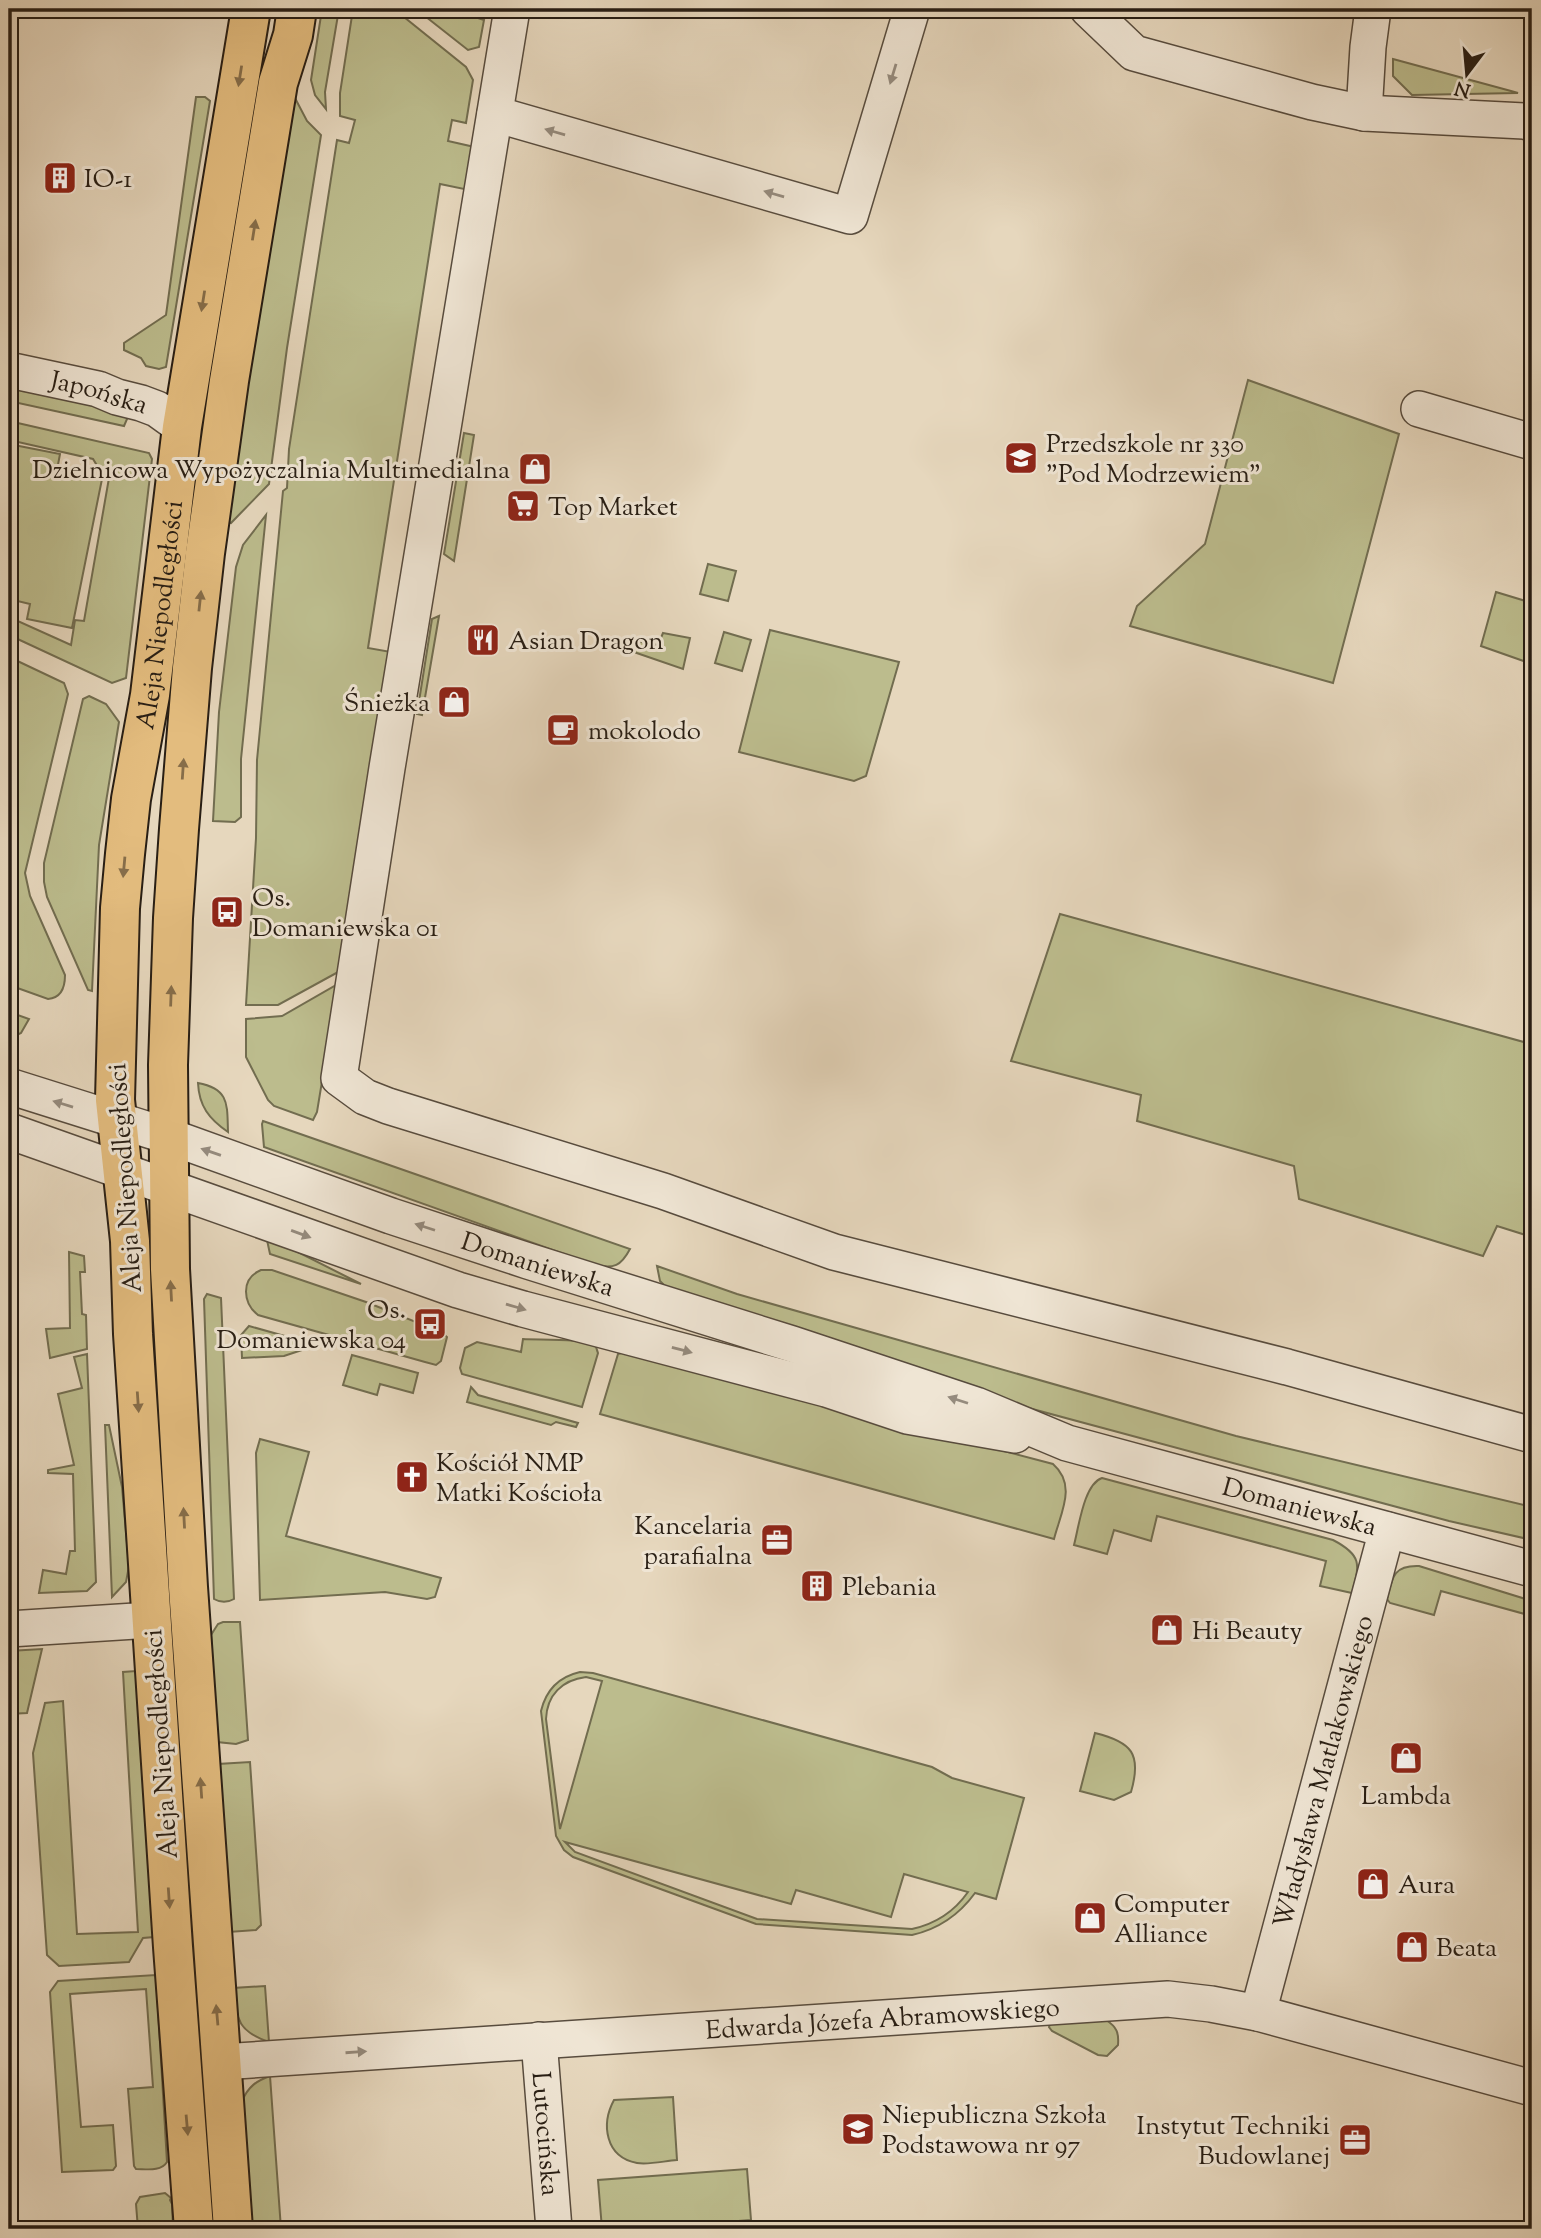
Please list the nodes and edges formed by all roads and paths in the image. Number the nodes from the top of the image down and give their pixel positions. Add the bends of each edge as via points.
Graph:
1 (251, 9) edge
2 (298, 9) edge
3 (512, 9) edge
4 (912, 9) edge
5 (1088, 9) edge
6 (1373, 9) edge
7 (1364, 113) junction
8 (495, 114) junction
9 (1532, 123) edge
10 (9, 370) edge
11 (1419, 409) dead end
12 (182, 427) junction
13 (1532, 442) edge
14 (9, 1086) edge
15 (117, 1120) junction
16 (9, 1130) edge
17 (168, 1136) junction
18 (124, 1170) junction
19 (169, 1187) junction
20 (1532, 1435) edge
21 (1067, 1443) junction
22 (1387, 1530) junction
23 (1532, 1570) edge
24 (152, 1620) junction
25 (9, 1629) edge
26 (1258, 2013) junction
27 (539, 2040) junction
28 (221, 2062) junction
29 (1532, 2088) edge
30 (194, 2229) edge
31 (233, 2229) edge
32 (554, 2229) edge

1 -> 12 main road, Aleja Niepodległości
17 -> 2 main road, Aleja Niepodległości via 176,876 202,579 278,83
3 - 8 street
4 -> 8 street via 850,216
5 - 7 street via 1134,53
6 - 7 street
7 - 9 street
8 - 20 street via 339,1078 365,1097 388,1106 663,1191 834,1252 1287,1367
10 - 12 street, Japońska via 97,389 157,409
11 - 13 street
12 -> 15 main road, Aleja Niepodległości via 120,908
15 -> 14 street, Domaniewska
15 - 17 street, Domaniewska
15 - 18 main road, Aleja Niepodległości
16 - 18 street, Domaniewska
17 - 19 main road, Aleja Niepodległości
21 -> 17 street, Domaniewska via 975,1405 391,1216
18 - 19 street, Domaniewska
18 -> 24 main road, Aleja Niepodległości
19 -> 21 street, Domaniewska via 426,1280 523,1309 826,1389 907,1416
28 -> 19 main road, Aleja Niepodległości via 187,1560
21 - 22 street, Domaniewska
22 - 23 street, Domaniewska
22 - 26 street, Władysława Matlakowskiego
24 - 25 street
24 -> 30 main road, Aleja Niepodległości
26 - 27 street, Edwarda Józefa Abramowskiego via 1168,1999
26 - 29 street, Edwarda Józefa Abramowskiego
28 -> 27 street, Edwarda Józefa Abramowskiego
27 - 32 street, Lutocińska
28 - 31 main road, Aleja Niepodległości

